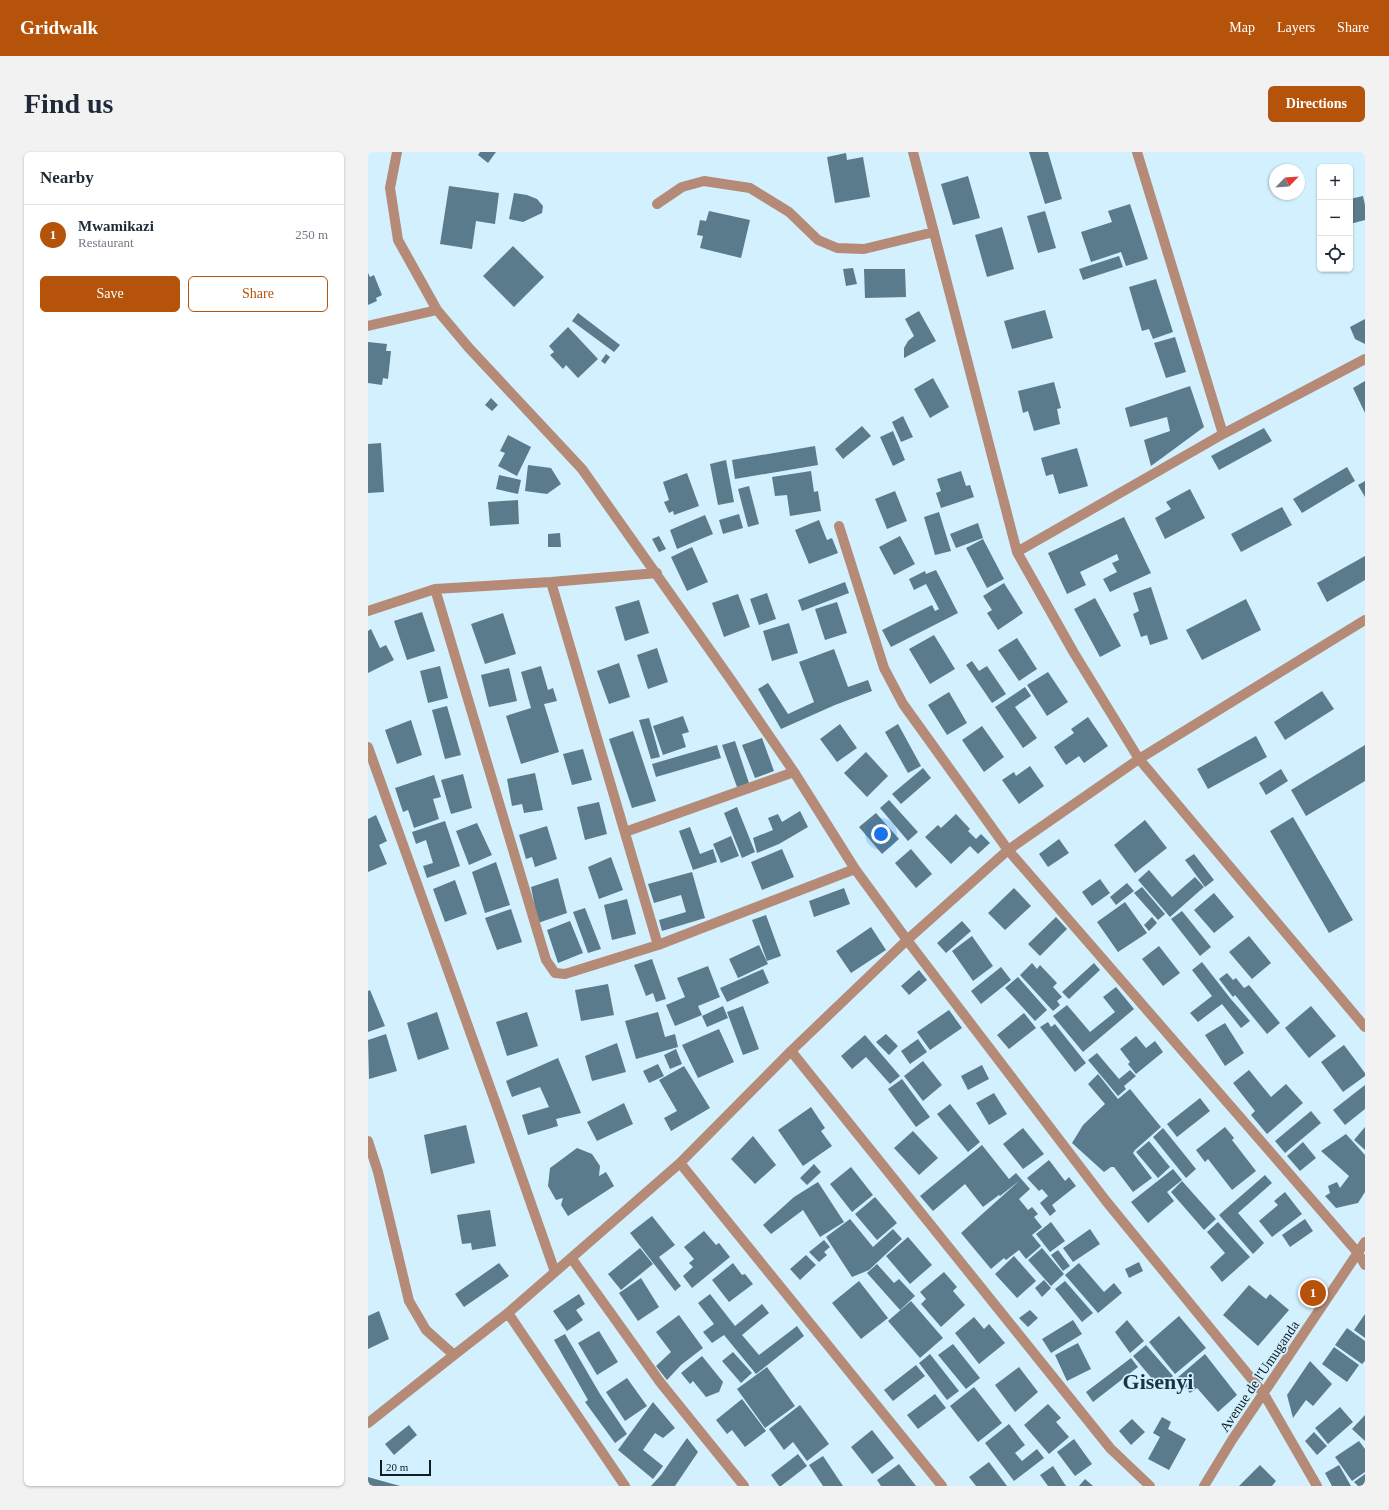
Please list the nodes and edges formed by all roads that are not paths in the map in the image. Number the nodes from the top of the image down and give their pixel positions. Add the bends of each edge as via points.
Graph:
1 (397, 152) edge
2 (913, 152) edge
3 (1137, 152) edge
4 (657, 204) dead end
5 (934, 232) junction
6 (437, 310) junction
7 (368, 326) edge
8 (1365, 359) edge
9 (1223, 434) junction
10 (839, 526) dead end
11 (1017, 552) junction
12 (657, 573) junction
13 (551, 582) junction
14 (435, 589) junction
15 (368, 611) edge
16 (1365, 620) edge
17 (368, 747) edge
18 (1139, 759) junction
19 (794, 772) junction
20 (625, 832) junction
21 (1008, 850) junction
22 (855, 869) junction
23 (907, 940) junction
24 (658, 945) junction
25 (1365, 1027) edge
26 (791, 1051) junction
27 (368, 1141) edge
28 (680, 1163) junction
29 (1365, 1242) edge
30 (1358, 1253) junction
31 (572, 1259) junction
32 (1365, 1265) edge
33 (554, 1272) junction
34 (508, 1313) junction
35 (454, 1355) junction
36 (1264, 1394) junction
37 (368, 1423) edge
38 (625, 1486) edge
39 (744, 1486) edge
40 (942, 1486) edge
41 (1150, 1486) edge
42 (1204, 1486) edge
43 (1317, 1486) edge

1 - 6 street via 390,188 398,240
2 - 5 street
3 - 9 street
4 - 5 street via 682,187 704,181 750,188 789,212 818,240 837,248 864,249
5 - 11 street
6 - 7 street
6 - 12 street via 582,469
8 - 9 street
9 - 11 street
10 - 21 street via 884,668 903,704
11 - 18 street via 1074,653
12 - 13 street
12 - 19 street
13 - 14 street
13 - 20 street
14 - 15 street
14 - 24 street via 546,960 555,973 565,974
16 - 18 street
17 - 33 street
18 - 21 street
18 - 25 street
19 - 20 street
19 - 22 street
20 - 24 street
21 - 23 street
21 - 30 street
22 - 23 street
22 - 24 street
23 - 26 street
23 - 36 street via 1106,1201
26 - 28 street
26 - 41 street via 1110,1448
27 - 35 street via 378,1172 408,1302 426,1330
28 - 31 street
28 - 40 street
29 - 30 street, Avenue de l'Umuganda
30 - 32 street
30 - 36 street, Avenue de l'Umuganda
31 - 33 street
31 - 39 street via 660,1382
33 - 34 street
34 - 35 street
34 - 38 street
35 - 37 street
36 - 42 street, Avenue de l'Umuganda
36 - 43 street

